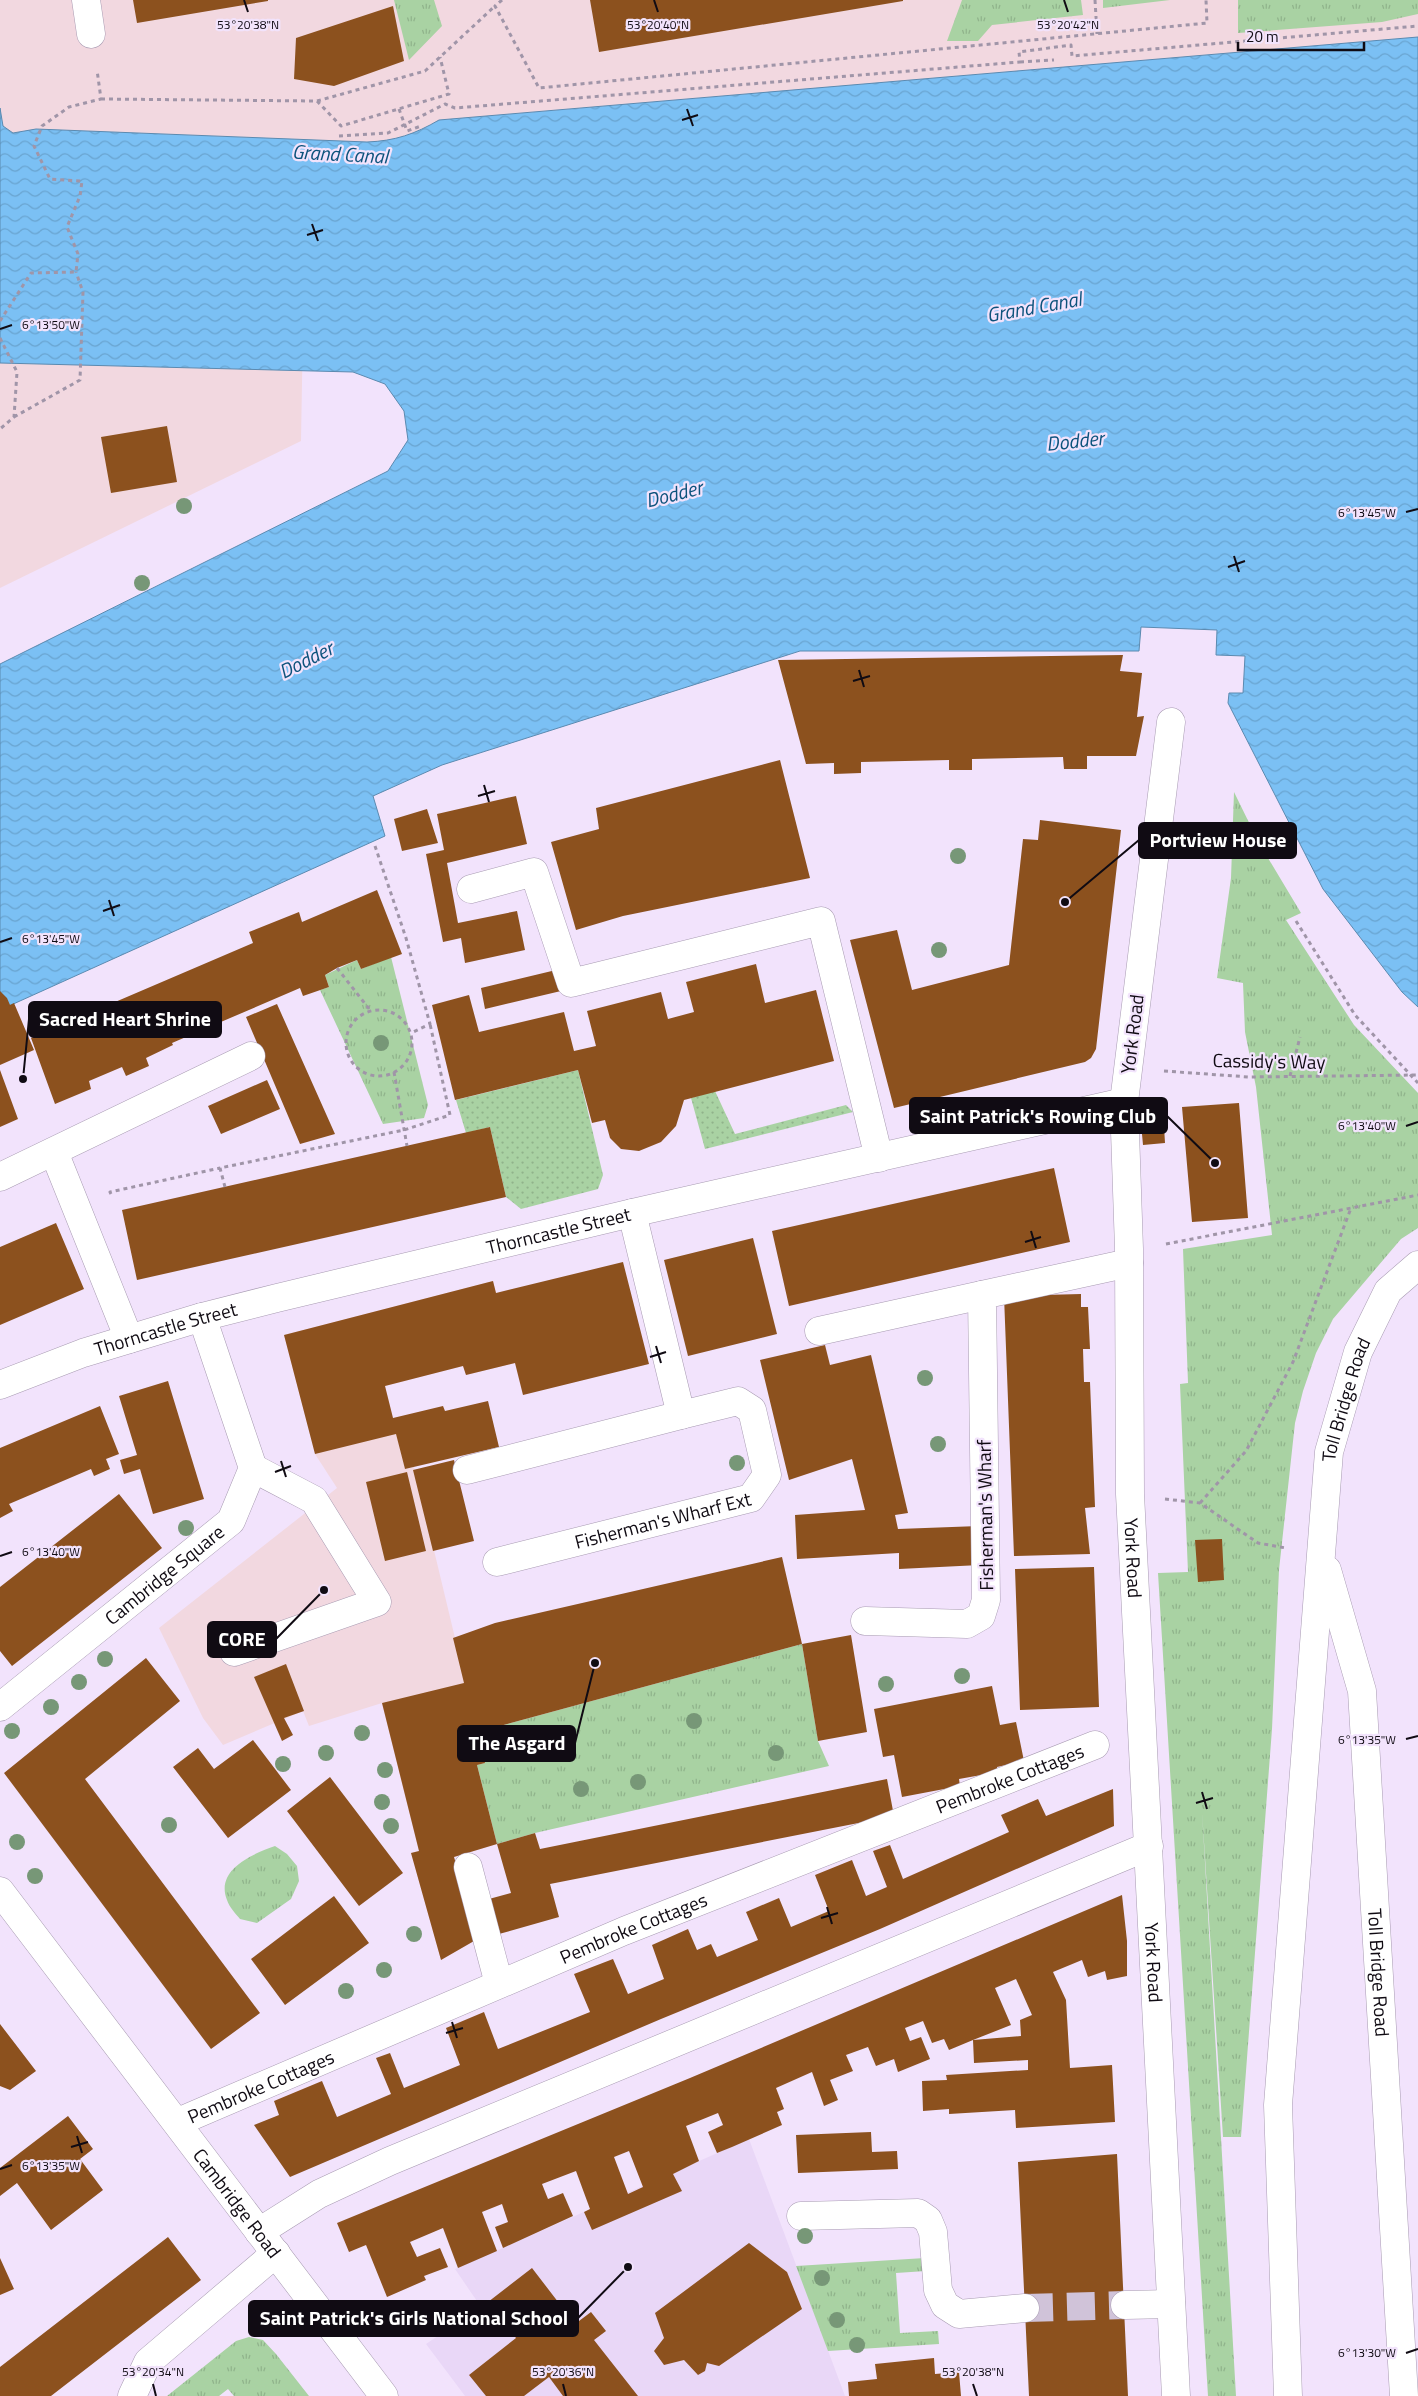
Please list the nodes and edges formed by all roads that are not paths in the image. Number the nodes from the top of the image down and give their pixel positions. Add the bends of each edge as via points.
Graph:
1 (86, 0) edge
2 (91, 34) road end
3 (1171, 722) dead end
4 (471, 888) dead end
5 (251, 1056) dead end
6 (1124, 1102) junction
7 (54, 1152) junction
8 (879, 1158) junction
9 (0, 1177) edge
10 (632, 1213) junction
11 (1129, 1256) junction
12 (1418, 1265) edge
13 (982, 1295) junction
14 (202, 1317) junction
15 (820, 1332) dead end
16 (129, 1339) junction
17 (0, 1385) edge
18 (681, 1415) junction
19 (253, 1468) junction
20 (467, 1470) dead end
21 (1322, 1554) junction
22 (497, 1562) dead end
23 (865, 1621) dead end
24 (234, 1652) dead end
25 (0, 1707) edge
26 (1095, 1745) dead end
27 (1141, 1849) junction
28 (468, 1867) dead end
29 (0, 1891) edge
30 (499, 1984) junction
31 (178, 2122) junction
32 (801, 2216) dead end
33 (259, 2232) junction
34 (276, 2253) junction
35 (1171, 2304) junction
36 (1125, 2305) tunnel mouth
37 (1025, 2308) tunnel mouth
38 (132, 2396) edge
39 (384, 2396) edge
40 (1176, 2396) edge
41 (1288, 2396) edge
42 (1404, 2396) edge

1 - 2 street
3 - 6 street, York Road
4 - 8 street via 534,872 571,983 821,921
5 - 7 street
6 - 8 street, Thorncastle Street
6 - 11 street, York Road
7 - 9 street
7 - 16 street
8 - 10 street, Thorncastle Street
10 - 14 street, Thorncastle Street
10 - 18 street
11 - 13 street
11 - 27 street, York Road via 1130,1494
12 - 21 street, Toll Bridge Road via 1388,1291 1358,1352 1330,1452
13 - 15 street
13 - 23 street, Fisherman's Wharf via 986,1600 981,1616 967,1624
14 - 16 street, Thorncastle Street
14 - 19 street
16 - 17 street, Thorncastle Street
18 - 20 street, Fisherman's Wharf Ext
18 - 22 street, Fisherman's Wharf Ext via 738,1400 752,1410 767,1475 751,1498
19 - 24 street via 314,1500 377,1602
19 - 25 street, Cambridge Square via 231,1520
21 - 41 street, Toll Bridge Road via 1278,2105
21 - 42 street, Toll Bridge Road via 1362,1691
26 - 30 street, Pembroke Cottages via 624,1931
27 - 33 street via 390,2161 319,2194
27 - 35 street, York Road
28 - 30 street
29 - 31 street, Cambridge Road
30 - 31 street, Pembroke Cottages
31 - 33 street, Cambridge Road
32 - 37 street via 918,2213 928,2220 933,2232 938,2290 945,2305 959,2314
33 - 34 street, Cambridge Road
34 - 38 street via 148,2362
34 - 39 street, Cambridge Road
35 - 36 street
35 - 40 street, York Road

